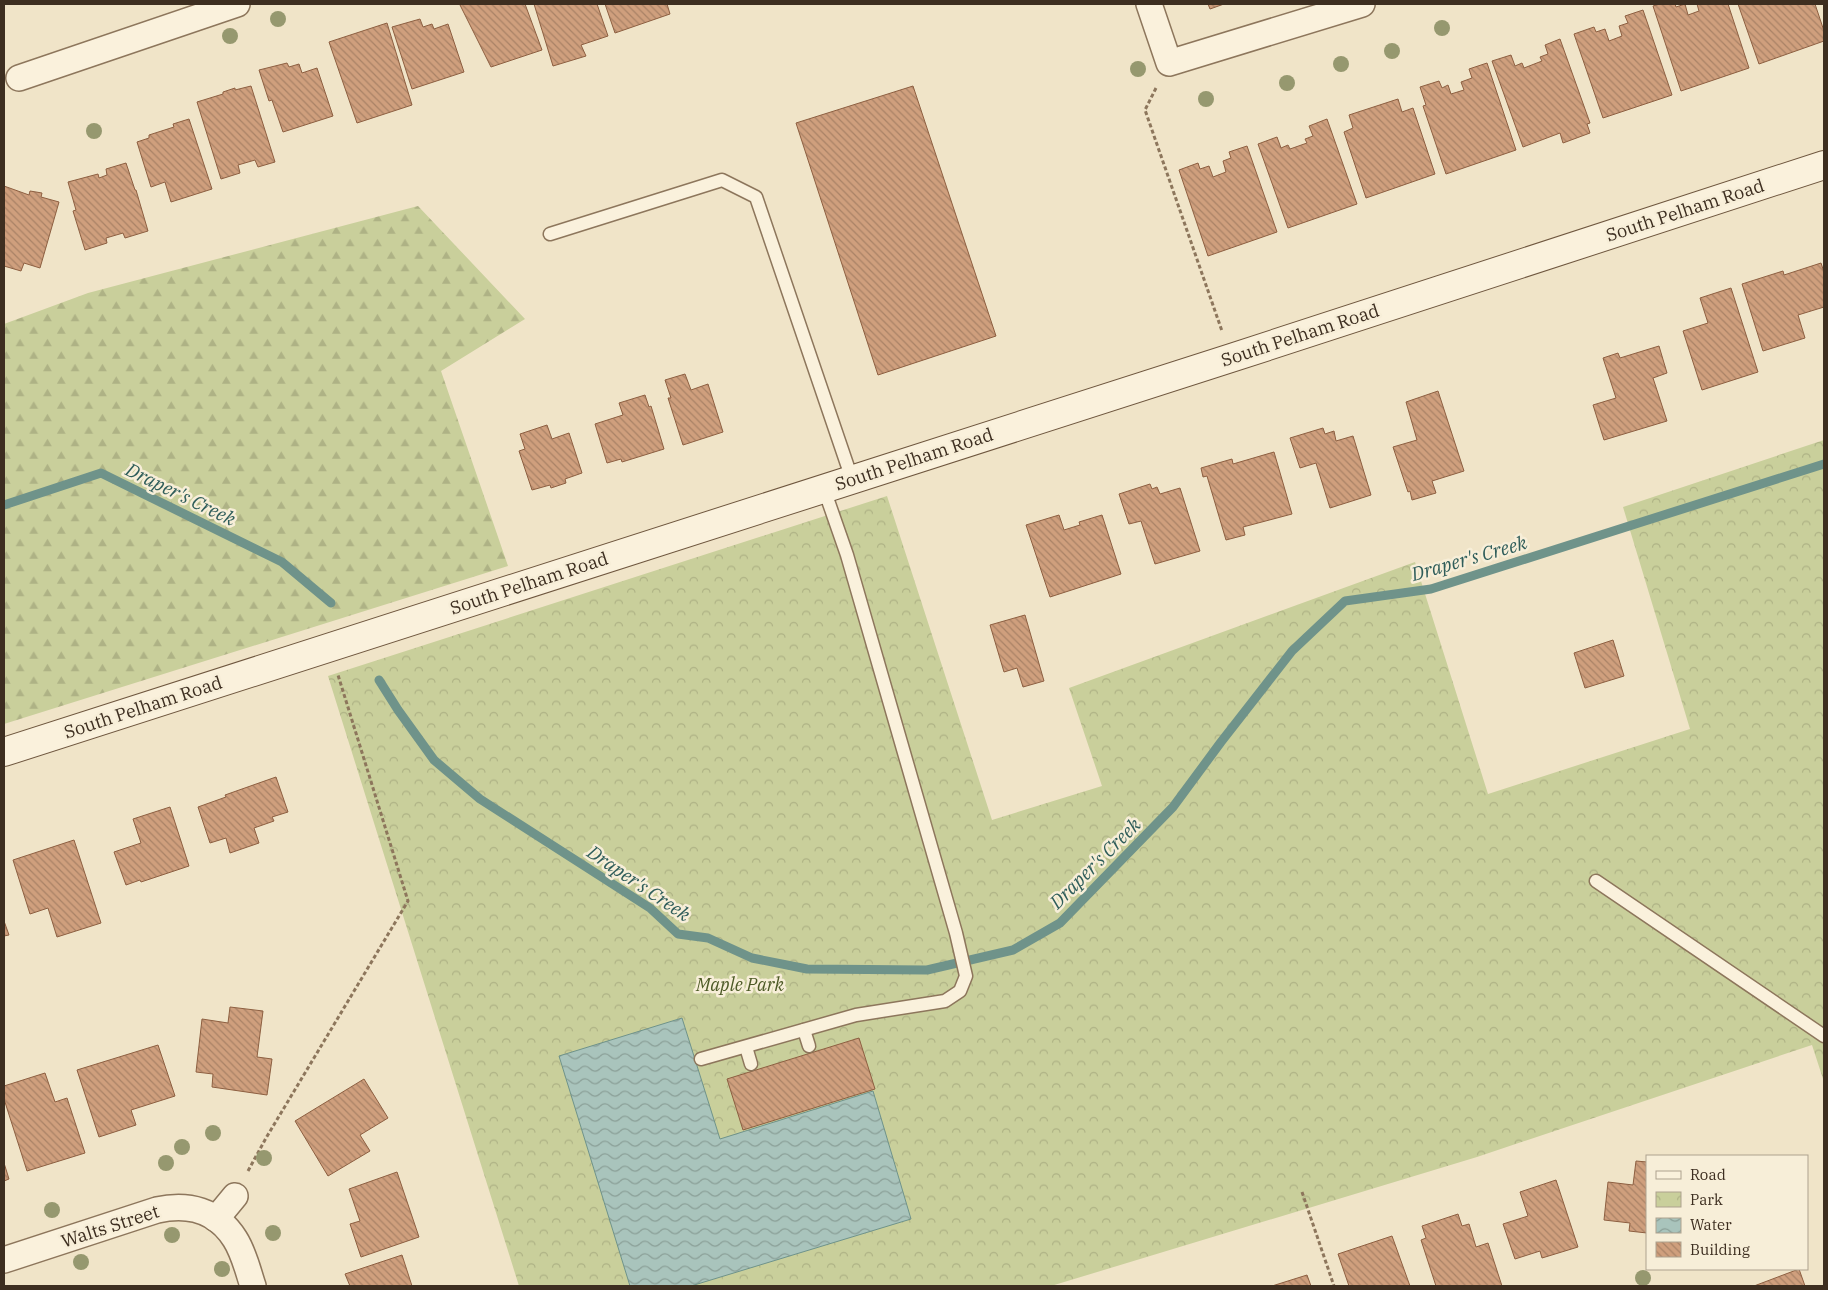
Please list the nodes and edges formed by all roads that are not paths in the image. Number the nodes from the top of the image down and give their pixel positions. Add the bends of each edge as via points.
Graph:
1 (238, 4) edge
2 (1149, 4) edge
3 (1362, 4) edge
4 (19, 78) dead end
5 (1824, 165) edge
6 (550, 234) dead end
7 (852, 479) junction
8 (824, 488) junction
9 (4, 752) edge
10 (1596, 881) dead end
11 (804, 1030) junction
12 (1824, 1036) edge
13 (809, 1046) dead end
14 (746, 1047) junction
15 (701, 1059) dead end
16 (752, 1064) dead end
17 (235, 1196) road end
18 (216, 1219) junction
19 (4, 1260) edge
20 (253, 1286) edge

1 - 4 street
2 - 3 street via 1169,63
5 - 7 main road, South Pelham Road
6 - 7 lane via 722,180 756,196
7 - 8 main road, South Pelham Road
8 - 9 main road, South Pelham Road
8 - 11 lane via 847,555 966,976 960,991 945,1001 856,1015
10 - 12 lane
11 - 13 lane
11 - 14 lane
14 - 15 lane
14 - 16 lane
17 - 18 street
18 - 19 street, Walts Street via 190,1208 174,1206
18 - 20 street, Walts Street via 235,1238

